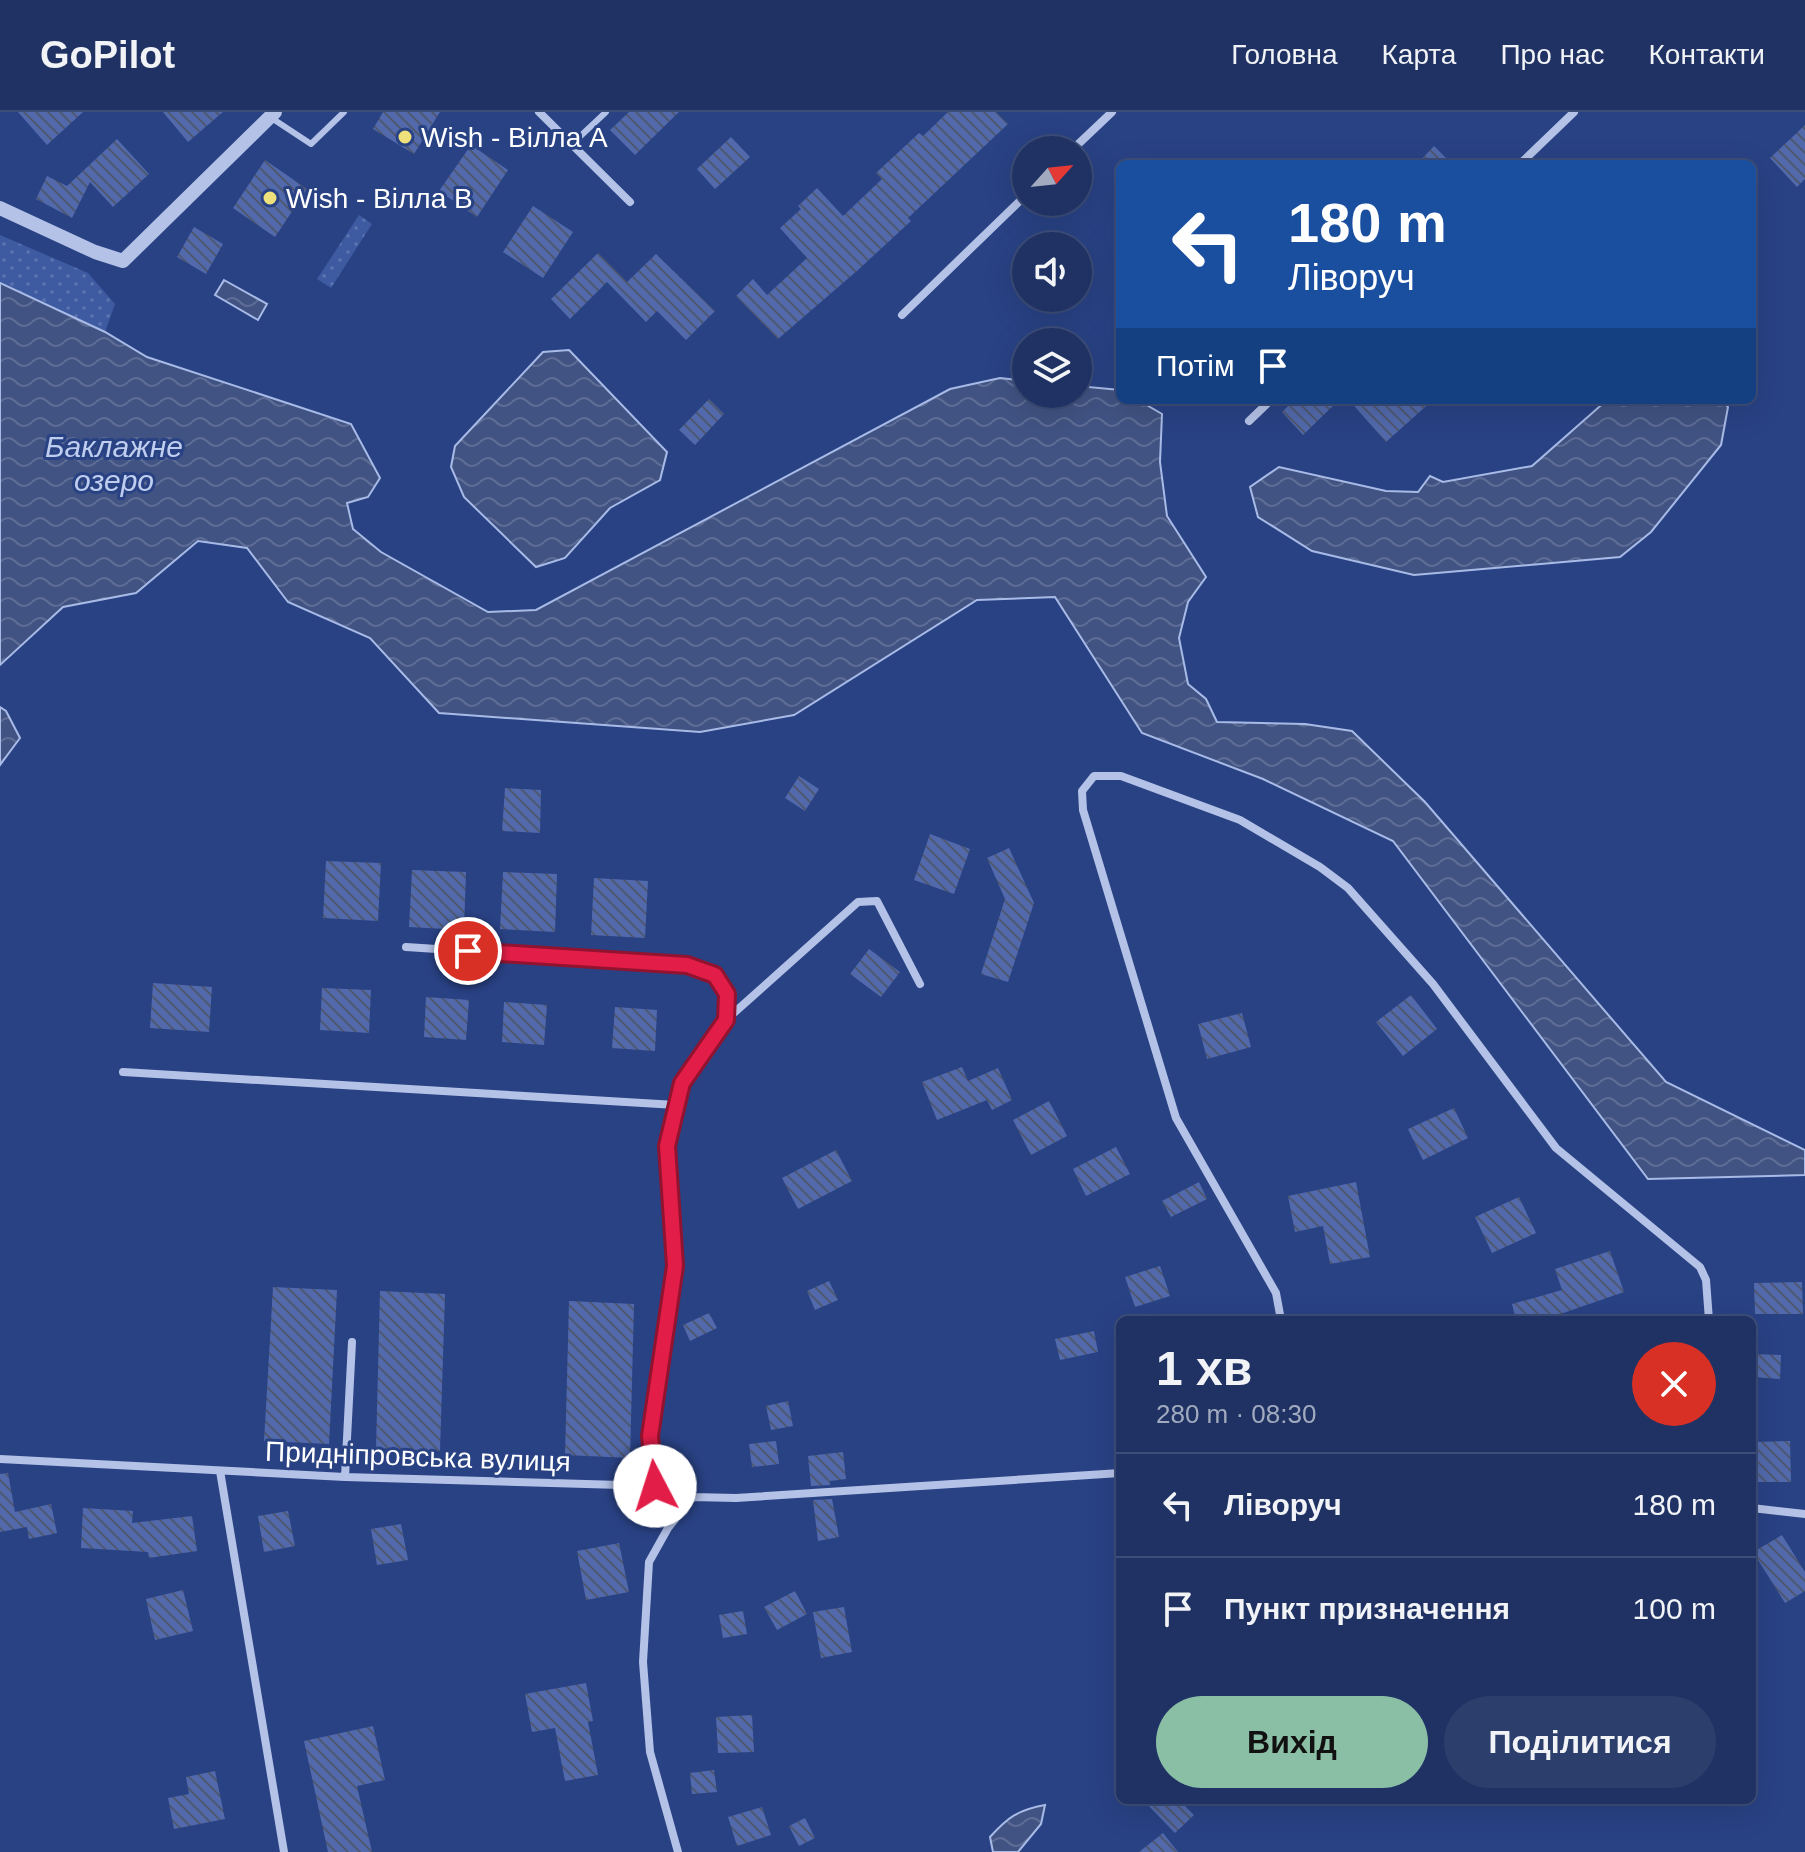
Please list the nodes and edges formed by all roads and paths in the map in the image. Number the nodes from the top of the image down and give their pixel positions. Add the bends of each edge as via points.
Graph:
1 (344, 112) edge
2 (539, 112) edge
3 (606, 112) edge
4 (1112, 112) edge
5 (1574, 112) edge
6 (273, 114) edge
7 (1087, 136) edge
8 (572, 144) junction
9 (1524, 160) edge
10 (630, 202) dead end
11 (0, 208) edge
12 (1012, 209) edge
13 (902, 315) dead end
14 (1267, 404) edge
15 (1249, 421) dead end
16 (406, 947) dead end
17 (920, 984) dead end
18 (726, 1020) junction
19 (123, 1072) dead end
20 (676, 1105) junction
21 (1280, 1316) edge
22 (1709, 1316) edge
23 (352, 1342) dead end
24 (0, 1459) edge
25 (220, 1471) junction
26 (1116, 1473) edge
27 (345, 1477) junction
28 (655, 1486) junction
29 (693, 1497) junction
30 (1756, 1508) edge
31 (1805, 1514) edge
32 (284, 1852) edge
33 (678, 1852) edge

1 - 6 lane via 311,144
2 - 8 street
3 - 8 lane
4 - 7 street
5 - 9 street
6 - 11 street via 123,261
8 - 10 street
12 - 13 street
14 - 15 street
16 - 18 street via 687,965 715,975 727,994
17 - 18 street via 877,901 858,902
18 - 20 street via 682,1083
19 - 20 street
20 - 28 street via 667,1146 675,1266 650,1436
21 - 22 street via 1276,1293 1176,1118 1083,810 1082,791 1094,776 1121,776 1240,820 1348,888 1433,984 1556,1148 1700,1267
23 - 27 street
24 - 25 street, Придніпровська вулиця
25 - 27 street, Придніпровська вулиця
25 - 32 street
26 - 29 street, Придніпровська вулиця
27 - 28 street, Придніпровська вулиця
28 - 29 street, Придніпровська вулиця
29 - 33 street via 649,1562 643,1662 650,1752
30 - 31 street

